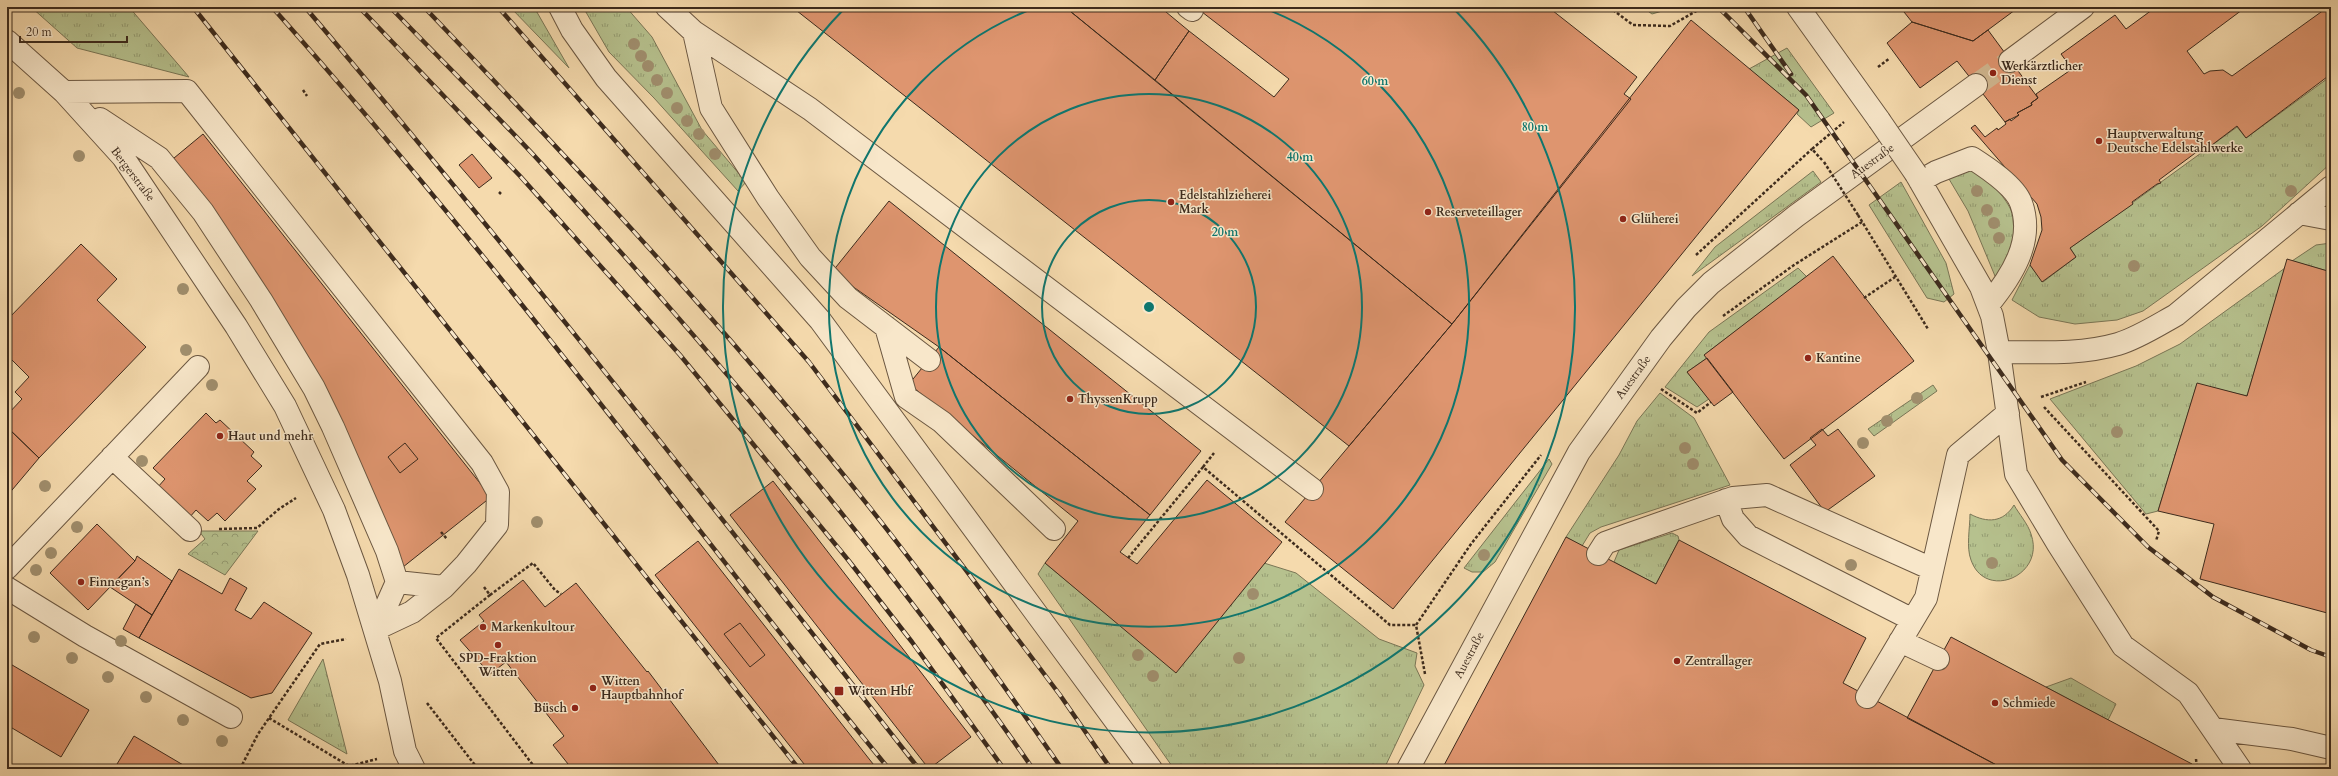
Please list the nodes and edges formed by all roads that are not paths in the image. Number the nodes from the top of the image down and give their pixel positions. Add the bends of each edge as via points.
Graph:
1 (560, 7) edge
2 (667, 7) edge
3 (1798, 7) edge
4 (2083, 7) edge
5 (694, 32) junction
6 (7, 42) edge
7 (2010, 60) tunnel mouth
8 (1976, 85) tunnel mouth
9 (69, 97) junction
10 (1918, 178) junction
11 (2331, 188) edge
12 (2299, 213) junction
13 (2331, 219) edge
14 (1988, 305) junction
15 (886, 327) junction
16 (1999, 352) junction
17 (929, 360) dead end
18 (198, 367) dead end
19 (906, 397) junction
20 (2008, 413) junction
21 (900, 426) junction
22 (112, 457) junction
23 (1312, 489) dead end
24 (1726, 500) junction
25 (1054, 529) dead end
26 (190, 530) road end
27 (1598, 554) dead end
28 (7, 568) edge
29 (1932, 569) junction
30 (397, 582) junction
31 (444, 587) junction
32 (7, 588) edge
33 (1913, 620) junction
34 (376, 631) junction
35 (1900, 641) junction
36 (1938, 659) dead end
37 (1867, 697) dead end
38 (231, 718) dead end
39 (2213, 729) junction
40 (2331, 748) edge
41 (409, 760) edge
42 (1151, 769) edge
43 (1408, 769) edge
44 (2240, 769) edge

1 - 21 street via 572,30 606,78 820,320
2 - 5 street
3 - 10 street, bridge
4 - 7 street
5 - 15 street via 711,108 764,191 810,257 848,298
5 - 23 street via 810,109
6 - 9 street, Bergerstraße
8 - 43 street, Auestraße via 1796,216 1711,283 1661,338 1579,452
9 - 30 street via 158,158 203,212 262,300 314,388 387,551
9 - 31 street via 187,92 482,463 498,492 497,525
9 - 34 street, Bergerstraße via 123,157 236,326 285,406 322,482 356,568
10 - 14 street via 1968,263
10 - 14 street via 1972,158 1997,174 2021,201 2025,218 2022,251 2008,281
11 - 12 street
12 - 13 street
12 - 16 street via 2176,315 2119,344 2076,352
14 - 16 street
15 - 17 street
15 - 19 street
16 - 20 street
18 - 22 street
19 - 21 street
19 - 25 street via 942,422
20 - 29 street via 1958,455
20 - 39 street via 2016,474 2123,646 2188,693
21 - 42 street
22 - 26 street
22 - 28 street
24 - 27 street via 1605,543
24 - 29 street via 1767,495
24 - 33 street via 1733,519 1748,536
29 - 33 street via 1926,598
30 - 31 street
30 - 34 street
31 - 34 street via 412,612
32 - 38 street via 85,636
33 - 35 street
34 - 41 street, Bergerstraße
35 - 36 street
35 - 37 street
39 - 40 street via 2292,739
39 - 44 street

